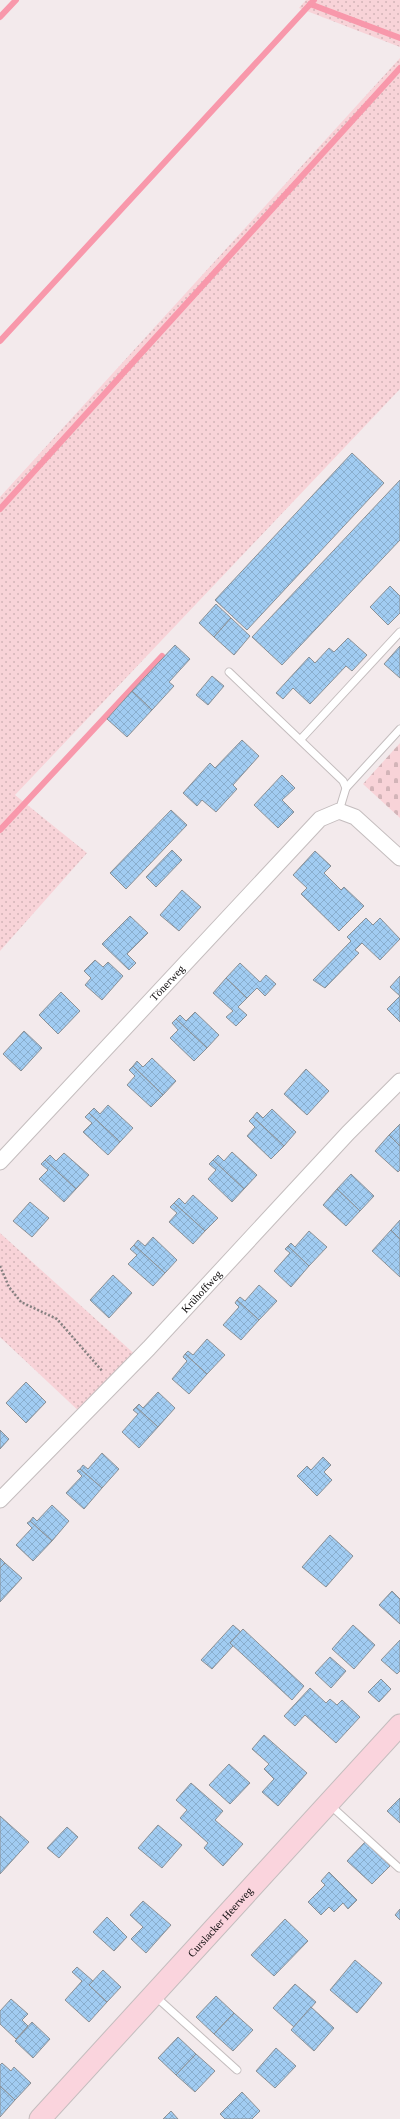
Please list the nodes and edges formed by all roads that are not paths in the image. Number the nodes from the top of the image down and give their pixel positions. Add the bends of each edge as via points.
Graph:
1 (400, 632) edge
2 (228, 672) dead end
3 (400, 729) edge
4 (301, 739) junction
5 (346, 788) junction
6 (339, 811) junction
7 (400, 858) edge
8 (400, 1080) edge
9 (0, 1162) edge
10 (0, 1500) edge
11 (400, 1725) edge
12 (328, 1803) junction
13 (399, 1868) dead end
14 (154, 1995) junction
15 (237, 2070) dead end
16 (40, 2119) edge

1 - 4 lane
2 - 4 lane
3 - 5 lane
4 - 5 lane via 343,781
5 - 6 lane
6 - 7 street via 354,817
6 - 9 street, Tönerweg via 320,819
8 - 10 street, Krühoffweg via 112,1386
11 - 12 main road, Curslacker Heerweg
12 - 13 lane
12 - 14 main road, Curslacker Heerweg
14 - 15 lane
14 - 16 main road, Curslacker Heerweg

